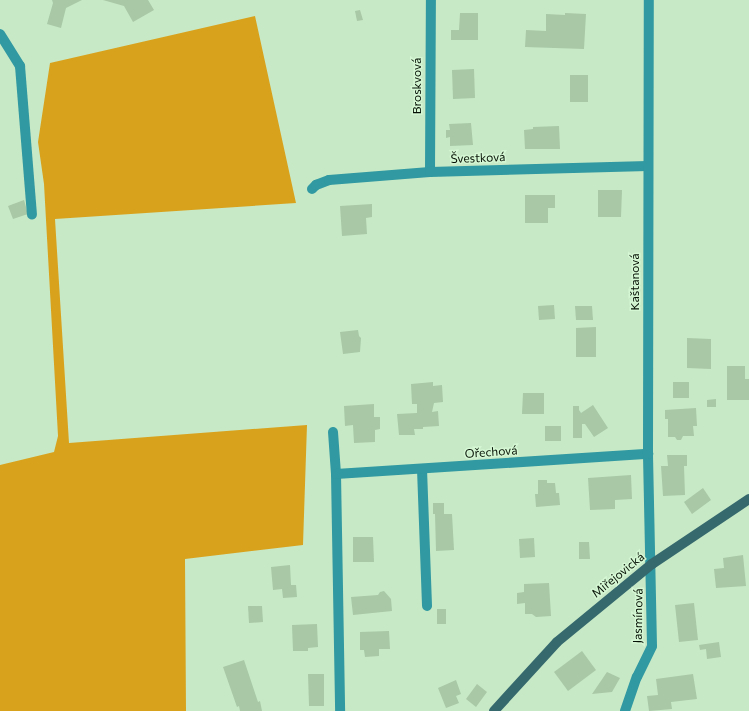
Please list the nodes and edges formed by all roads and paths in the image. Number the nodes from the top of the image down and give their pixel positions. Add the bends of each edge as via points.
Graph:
1 (431, 0) edge
2 (649, 0) edge
3 (0, 34) edge
4 (648, 166) junction
5 (430, 172) junction
6 (312, 189) dead end
7 (32, 215) dead end
8 (333, 432) dead end
9 (648, 454) junction
10 (422, 469) junction
11 (336, 474) junction
12 (749, 499) edge
13 (652, 564) junction
14 (427, 606) dead end
15 (340, 711) edge
16 (494, 711) edge
17 (625, 711) edge

1 - 5 street, Broskvová
2 - 4 street, Kaštanová
3 - 7 street via 20,66
4 - 5 street, Švestková
4 - 9 street, Kaštanová
5 - 6 street, Švestková via 329,180
8 - 11 street
9 - 10 street, Ořechová
9 - 13 street, Kaštanová
10 - 11 street, Ořechová
10 - 14 street
11 - 15 street
12 - 13 street, Miřejovická
13 - 16 street, Miřejovická via 557,642
13 - 17 street, Jasmínová via 652,646

